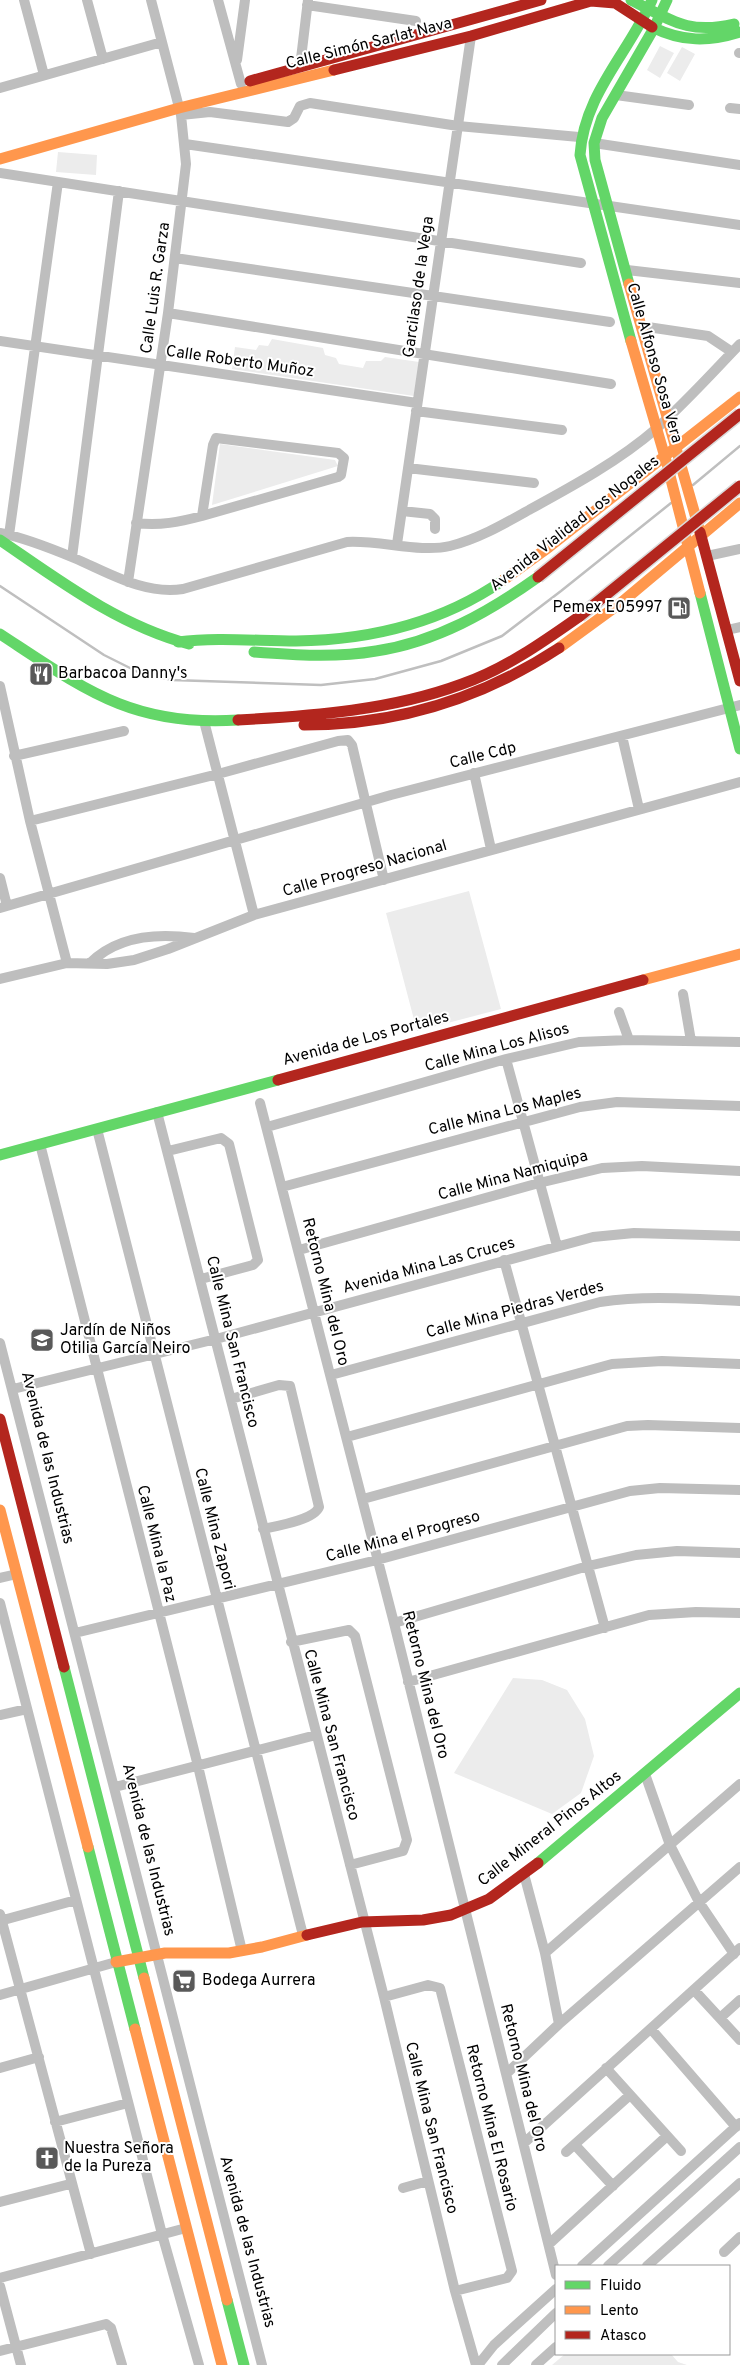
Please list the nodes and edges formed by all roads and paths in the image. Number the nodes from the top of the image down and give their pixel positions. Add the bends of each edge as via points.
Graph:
1 (24, 0) edge
2 (87, 0) edge
3 (151, 0) edge
4 (218, 0) edge
5 (245, 0) edge
6 (541, 0) edge
7 (631, 0) edge
8 (667, 0) edge
9 (307, 3) edge
10 (650, 4) edge
11 (660, 16) junction
12 (416, 20) dead end
13 (643, 20) junction
14 (740, 23) edge
15 (654, 28) junction
16 (740, 32) edge
17 (471, 36) junction
18 (162, 42) junction
19 (103, 59) junction
20 (236, 66) junction
21 (300, 67) junction
22 (44, 75) junction
23 (241, 84) junction
24 (0, 88) edge
25 (616, 95) junction
26 (689, 105) dead end
27 (179, 108) junction
28 (458, 126) junction
29 (579, 137) junction
30 (594, 143) junction
31 (185, 144) junction
32 (0, 149) edge
33 (0, 159) edge
34 (740, 165) edge
35 (0, 173) edge
36 (58, 182) junction
37 (449, 184) junction
38 (119, 191) junction
39 (183, 201) junction
40 (591, 202) junction
41 (607, 204) junction
42 (740, 225) edge
43 (441, 241) junction
44 (175, 258) junction
45 (581, 263) dead end
46 (627, 270) junction
47 (740, 283) edge
48 (433, 296) junction
49 (168, 313) junction
50 (610, 322) dead end
51 (641, 326) junction
52 (0, 342) edge
53 (35, 347) junction
54 (736, 348) edge
55 (425, 354) junction
56 (98, 356) junction
57 (160, 366) junction
58 (611, 384) dead end
59 (740, 397) edge
60 (417, 407) junction
61 (740, 414) edge
62 (666, 419) junction
63 (655, 429) junction
64 (562, 430) dead end
65 (677, 453) junction
66 (666, 461) junction
67 (408, 468) junction
68 (534, 483) dead end
69 (740, 486) edge
70 (740, 503) edge
71 (402, 511) junction
72 (202, 516) junction
73 (136, 523) junction
74 (435, 529) dead end
75 (702, 535) junction
76 (3, 536) edge
77 (397, 544) junction
78 (689, 548) junction
79 (740, 549) edge
80 (707, 556) junction
81 (72, 557) junction
82 (128, 582) junction
83 (722, 614) junction
84 (707, 618) junction
85 (740, 626) edge
86 (727, 630) junction
87 (0, 634) edge
88 (178, 642) junction
89 (740, 681) edge
90 (0, 686) edge
91 (735, 706) edge
92 (264, 719) junction
93 (204, 721) junction
94 (124, 731) dead end
95 (622, 736) junction
96 (12, 743) junction
97 (0, 746) edge
98 (740, 749) edge
99 (14, 756) junction
100 (474, 773) junction
101 (218, 774) junction
102 (740, 782) edge
103 (366, 803) junction
104 (639, 809) junction
105 (30, 821) junction
106 (235, 841) junction
107 (491, 849) junction
108 (0, 878) edge
109 (384, 880) junction
110 (50, 895) junction
111 (4, 907) edge
112 (254, 915) junction
113 (195, 938) junction
114 (740, 954) edge
115 (67, 963) junction
116 (90, 963) junction
117 (0, 979) edge
118 (683, 994) dead end
119 (619, 1012) dead end
120 (629, 1040) junction
121 (691, 1041) junction
122 (740, 1042) edge
123 (506, 1059) junction
124 (260, 1103) dead end
125 (740, 1106) edge
126 (157, 1112) junction
127 (522, 1121) junction
128 (267, 1128) junction
129 (96, 1129) junction
130 (40, 1144) junction
131 (168, 1151) junction
132 (0, 1155) edge
133 (740, 1170) edge
134 (539, 1183) junction
135 (282, 1187) junction
136 (740, 1236) edge
137 (557, 1246) junction
138 (299, 1250) junction
139 (504, 1260) junction
140 (201, 1279) junction
141 (740, 1301) edge
142 (315, 1312) junction
143 (521, 1322) junction
144 (216, 1339) junction
145 (0, 1343) edge
146 (154, 1354) junction
147 (740, 1364) edge
148 (96, 1368) junction
149 (331, 1375) junction
150 (538, 1385) junction
151 (13, 1389) junction
152 (231, 1399) junction
153 (0, 1419) edge
154 (740, 1428) edge
155 (347, 1437) junction
156 (554, 1445) junction
157 (740, 1490) edge
158 (363, 1499) junction
159 (572, 1507) junction
160 (0, 1510) edge
161 (263, 1529) junction
162 (740, 1553) edge
163 (377, 1560) junction
164 (588, 1566) junction
165 (17, 1574) junction
166 (0, 1578) edge
167 (277, 1584) junction
168 (216, 1598) junction
169 (0, 1603) edge
170 (158, 1612) junction
171 (740, 1613) edge
172 (394, 1623) junction
173 (605, 1628) junction
174 (75, 1633) junction
175 (291, 1642) junction
176 (408, 1682) junction
177 (740, 1693) edge
178 (27, 1708) junction
179 (0, 1715) edge
180 (316, 1735) junction
181 (255, 1751) junction
182 (198, 1766) junction
183 (645, 1774) junction
184 (740, 1784) edge
185 (114, 1787) junction
186 (670, 1845) junction
187 (350, 1865) junction
188 (740, 1866) edge
189 (524, 1874) junction
190 (76, 1900) junction
191 (698, 1902) junction
192 (466, 1912) junction
193 (1, 1919) edge
194 (364, 1922) junction
195 (303, 1936) junction
196 (242, 1951) junction
197 (737, 1951) edge
198 (545, 1952) junction
199 (158, 1954) junction
200 (139, 1956) junction
201 (116, 1962) junction
202 (93, 1968) junction
203 (20, 1989) junction
204 (694, 1990) junction
205 (0, 1995) edge
206 (384, 1996) junction
207 (740, 2000) edge
208 (720, 2018) junction
209 (559, 2024) junction
210 (651, 2029) junction
211 (740, 2040) edge
212 (39, 2057) junction
213 (0, 2068) edge
214 (606, 2068) junction
215 (507, 2073) junction
216 (630, 2095) junction
217 (128, 2103) junction
218 (55, 2122) junction
219 (738, 2125) edge
220 (666, 2136) junction
221 (524, 2143) junction
222 (575, 2145) junction
223 (681, 2150) dead end
224 (566, 2152) dead end
225 (428, 2181) junction
226 (740, 2183) edge
227 (70, 2184) junction
228 (613, 2186) junction
229 (403, 2188) dead end
230 (0, 2202) edge
231 (186, 2228) junction
232 (162, 2234) junction
233 (739, 2241) edge
234 (549, 2244) junction
235 (724, 2252) dead end
236 (90, 2254) junction
237 (583, 2265) edge
238 (648, 2265) edge
239 (555, 2271) edge
240 (0, 2278) edge
241 (0, 2286) edge
242 (555, 2290) edge
243 (455, 2291) junction
244 (16, 2347) junction
245 (555, 2348) edge
246 (0, 2351) edge
247 (21, 2365) edge
248 (122, 2365) edge
249 (197, 2365) edge
250 (222, 2365) edge
251 (244, 2365) edge
252 (262, 2365) edge
253 (477, 2365) edge
254 (536, 2365) edge

1 - 22 street
2 - 19 street
3 - 18 street, Calle Luis R. Garza
4 - 20 street
5 - 20 street
6 - 21 main road, Calle Simón Sarlat Nava
7 - 10 main road
8 - 11 main road, Calle Alfonso Sosa Vera
9 - 12 street
9 - 21 street
10 - 11 main road
10 - 13 main road, Calle Alfonso Sosa Vera
11 - 14 main road via 694,29 718,29
11 - 15 main road, Calle Alfonso Sosa Vera
13 - 15 main road, Calle Simón Sarlat Nava
13 - 17 main road, Calle Simón Sarlat Nava via 615,3 590,1
13 - 29 main road, Calle Alfonso Sosa Vera via 590,108
15 - 16 main road, Calle Simón Sarlat Nava via 695,40 717,39
15 - 25 main road, Calle Alfonso Sosa Vera
17 - 27 main road, Calle Simón Sarlat Nava
17 - 28 street, Garcilaso de la Vega
18 - 19 street
18 - 27 street, Calle Luis R. Garza
19 - 22 street
20 - 23 street
21 - 23 main road, Calle Simón Sarlat Nava
22 - 24 street
23 - 27 main road, Calle Simón Sarlat Nava
25 - 26 street
25 - 30 main road, Calle Alfonso Sosa Vera via 602,118
27 - 28 street via 288,122 300,106 310,103
27 - 31 street, Calle Luis R. Garza
27 - 32 main road, Calle Simón Sarlat Nava
27 - 33 main road, Calle Simón Sarlat Nava
28 - 29 street
28 - 37 street, Garcilaso de la Vega
29 - 40 main road, Calle Alfonso Sosa Vera
30 - 34 street
30 - 41 main road, Calle Alfonso Sosa Vera via 595,160
31 - 37 street
31 - 39 street, Calle Luis R. Garza
35 - 36 street
36 - 38 street
36 - 53 street
37 - 40 street
37 - 43 street, Garcilaso de la Vega
38 - 39 street
38 - 56 street
39 - 43 street
39 - 44 street, Calle Luis R. Garza
40 - 41 street
40 - 63 main road, Calle Alfonso Sosa Vera
41 - 42 street
41 - 46 main road, Calle Alfonso Sosa Vera
43 - 45 street
43 - 48 street, Garcilaso de la Vega
44 - 48 street
44 - 49 street, Calle Luis R. Garza
46 - 47 street
46 - 51 main road, Calle Alfonso Sosa Vera
48 - 50 street
48 - 55 street, Garcilaso de la Vega
49 - 55 street
49 - 57 street, Calle Luis R. Garza
51 - 54 street via 708,336
51 - 62 main road, Calle Alfonso Sosa Vera
52 - 53 street, Calle Roberto Muñoz
53 - 56 street, Calle Roberto Muñoz
53 - 76 street
54 - 62 street, Avenida Vialidad Los Nogales
55 - 58 street
55 - 60 street, Garcilaso de la Vega
56 - 57 street, Calle Roberto Muñoz
56 - 81 street
57 - 60 street, Calle Roberto Muñoz
57 - 73 street, Calle Luis R. Garza
59 - 65 main road
60 - 64 street, Calle Roberto Muñoz
60 - 67 street, Garcilaso de la Vega
61 - 88 main road, Avenida Vialidad Los Nogales, bridge via 538,577 494,608 457,627 411,643 351,654 295,654
62 - 63 street, Avenida Vialidad Los Nogales
62 - 65 main road, Calle Alfonso Sosa Vera
63 - 66 main road, Calle Alfonso Sosa Vera
63 - 77 street, Avenida Vialidad Los Nogales via 607,465 489,531 448,546
65 - 66 main road
65 - 75 main road, Calle Alfonso Sosa Vera, bridge
66 - 78 main road, Calle Alfonso Sosa Vera, bridge
66 - 88 main road via 512,576 479,597 424,620 374,634 334,640 200,639
67 - 68 street
67 - 71 street, Garcilaso de la Vega
69 - 92 main road, bridge via 580,616 541,644 500,667 416,699
70 - 75 main road
71 - 74 street via 430,514 435,519
71 - 77 street, Garcilaso de la Vega
72 - 72 street via 340,476 344,458 338,453 216,438
72 - 73 street via 166,525
73 - 82 street, Calle Luis R. Garza
75 - 78 main road
75 - 80 main road, Calle Alfonso Sosa Vera
76 - 81 street, Avenida Vialidad Los Nogales
76 - 88 main road, Avenida Vialidad Los Nogales via 131,624
77 - 82 street, Avenida Vialidad Los Nogales via 347,542 175,591 149,589
78 - 84 main road, Calle Alfonso Sosa Vera
78 - 92 main road via 545,657 488,687 386,719 299,726
79 - 80 street
80 - 83 main road, Calle Alfonso Sosa Vera
81 - 82 street, Avenida Vialidad Los Nogales
83 - 84 main road
83 - 86 main road, Calle Alfonso Sosa Vera
84 - 91 main road, Calle Alfonso Sosa Vera
85 - 86 street
86 - 89 main road, Calle Alfonso Sosa Vera
87 - 93 main road via 86,689 117,704 147,714
90 - 96 street
91 - 95 street, Calle Cdp
91 - 98 main road, Calle Alfonso Sosa Vera
92 - 93 main road
93 - 101 street
94 - 99 street
95 - 100 street, Calle Cdp
95 - 104 street
96 - 97 street
96 - 99 street
99 - 105 street
100 - 103 street, Calle Cdp
100 - 107 street
101 - 103 street via 338,740 348,740
101 - 105 street
101 - 106 street
102 - 104 street, Calle Progreso Nacional
103 - 106 street, Calle Cdp
103 - 109 street
104 - 107 street, Calle Progreso Nacional
105 - 110 street
106 - 110 street, Calle Cdp
106 - 112 street
107 - 109 street, Calle Progreso Nacional
108 - 111 street
109 - 112 street, Calle Progreso Nacional
110 - 111 street, Calle Cdp
110 - 115 street
112 - 113 street, Calle Progreso Nacional
113 - 116 street, Calle Progreso Nacional via 134,960
113 - 116 street via 147,937 119,944
114 - 126 main road, Avenida de Los Portales
115 - 116 street, Calle Progreso Nacional
115 - 117 street, Calle Progreso Nacional
118 - 121 street
119 - 120 street
120 - 121 street, Calle Mina Los Alisos
120 - 123 street, Calle Mina Los Alisos via 579,1042
121 - 122 street, Calle Mina Los Alisos
123 - 127 street
123 - 128 street, Calle Mina Los Alisos
124 - 128 street, Retorno Mina del Oro
125 - 127 street, Calle Mina Los Maples via 617,1102
126 - 129 main road, Avenida de Los Portales
126 - 131 street, Calle Mina San Francisco
127 - 134 street
127 - 135 street, Calle Mina Los Maples
128 - 135 street, Retorno Mina del Oro
129 - 130 main road, Avenida de Los Portales
129 - 146 street, Calle Mina Zapori
130 - 132 main road, Avenida de Los Portales
130 - 148 street, Calle Mina la Paz
131 - 140 street, Calle Mina San Francisco
131 - 140 street via 224,1139 229,1144 234,1163 258,1260 253,1265
133 - 134 street, Calle Mina Namiquipa via 642,1166 602,1168
134 - 137 street
134 - 138 street, Calle Mina Namiquipa
135 - 138 street, Retorno Mina del Oro
136 - 137 street, Avenida Mina Las Cruces via 612,1234
137 - 139 street, Avenida Mina Las Cruces
138 - 142 street, Retorno Mina del Oro
139 - 142 street, Avenida Mina Las Cruces
139 - 143 street
140 - 144 street, Calle Mina San Francisco
141 - 143 street, Calle Mina Piedras Verdes via 621,1298
142 - 144 street, Avenida Mina Las Cruces
142 - 149 street, Retorno Mina del Oro
143 - 149 street, Calle Mina Piedras Verdes
143 - 150 street
144 - 146 street, Avenida Mina Las Cruces
144 - 152 street, Calle Mina San Francisco
145 - 151 street, Avenida de las Industrias
146 - 148 street, Avenida Mina Las Cruces
146 - 168 street, Calle Mina Zapori
147 - 150 street via 637,1361 586,1370
148 - 151 street, Avenida Mina Las Cruces
148 - 170 street, Calle Mina la Paz
149 - 155 street, Retorno Mina del Oro
150 - 155 street
150 - 156 street
151 - 174 street, Avenida de las Industrias
152 - 161 street, Calle Mina San Francisco
152 - 161 street via 279,1385 290,1386 320,1507 308,1517
153 - 200 main road, Avenida de las Industrias
154 - 156 street via 648,1424 627,1426
155 - 158 street, Retorno Mina del Oro
156 - 158 street
156 - 159 street
157 - 159 street, Calle Mina el Progreso via 645,1488
158 - 163 street, Retorno Mina del Oro
159 - 163 street, Calle Mina el Progreso
159 - 164 street
160 - 165 main road
161 - 167 street, Calle Mina San Francisco
162 - 164 street via 655,1552
163 - 167 street, Calle Mina el Progreso
163 - 172 street, Retorno Mina del Oro
164 - 172 street
164 - 173 street
165 - 166 street
165 - 201 main road
167 - 168 street, Calle Mina el Progreso
167 - 175 street, Calle Mina San Francisco
168 - 170 street, Calle Mina el Progreso
168 - 181 street, Calle Mina Zapori
169 - 178 street
170 - 174 street, Calle Mina el Progreso
170 - 182 street, Calle Mina la Paz
171 - 173 street via 649,1615
172 - 176 street, Retorno Mina del Oro
173 - 176 street
174 - 185 street, Avenida de las Industrias
175 - 180 street, Calle Mina San Francisco
175 - 187 street via 349,1630 355,1636 407,1840 403,1851
176 - 192 street, Retorno Mina del Oro
177 - 183 main road, Calle Mineral Pinos Altos
178 - 179 street
178 - 190 street
180 - 181 street
180 - 187 street, Calle Mina San Francisco
181 - 182 street
181 - 195 street, Calle Mina Zapori
182 - 185 street
182 - 196 street, Calle Mina la Paz
183 - 186 street
183 - 189 main road, Calle Mineral Pinos Altos
184 - 186 street
185 - 199 street, Avenida de las Industrias
186 - 191 street
186 - 198 street
187 - 194 street, Calle Mina San Francisco
188 - 191 street
189 - 192 main road, Calle Mineral Pinos Altos
189 - 198 street
190 - 193 street
190 - 202 street
191 - 197 street
191 - 209 street
192 - 194 main road, Calle Mineral Pinos Altos via 445,1918
192 - 215 street, Retorno Mina del Oro
193 - 203 street
194 - 195 main road, Calle Mineral Pinos Altos
194 - 206 street, Calle Mina San Francisco
195 - 196 main road, Calle Mineral Pinos Altos
196 - 199 main road, Calle Mineral Pinos Altos
197 - 204 street
198 - 209 street
199 - 200 main road, Calle Mineral Pinos Altos
199 - 252 street, Avenida de las Industrias
200 - 201 main road, Calle Mineral Pinos Altos
200 - 251 main road, Avenida de las Industrias
201 - 202 street
201 - 231 main road
202 - 203 street
202 - 217 street
203 - 205 street
203 - 212 street
204 - 208 street
204 - 210 street
206 - 225 street, Calle Mina San Francisco
206 - 243 street, Retorno Mina El Rosario via 428,1986 440,1988 512,2271 507,2278
207 - 208 street
208 - 211 street
209 - 215 street
210 - 214 street
210 - 219 street
212 - 213 street
212 - 218 street
214 - 216 street
214 - 221 street
215 - 221 street, Retorno Mina del Oro
216 - 220 street
216 - 222 street
217 - 218 street
217 - 232 street
218 - 227 street
219 - 237 street
220 - 223 street
220 - 228 street
221 - 234 street, Retorno Mina del Oro
222 - 224 street
222 - 228 street
225 - 229 street
225 - 243 street, Calle Mina San Francisco
226 - 238 street
227 - 230 street
227 - 236 street
228 - 234 street
231 - 232 street
231 - 250 main road
232 - 236 street
232 - 249 street
233 - 235 street
234 - 239 street, Retorno Mina del Oro
236 - 240 street
241 - 244 street
242 - 253 street via 494,2345
243 - 253 street, Calle Mina San Francisco
244 - 246 street
244 - 247 street
244 - 248 street via 102,2324 111,2328
245 - 254 street

